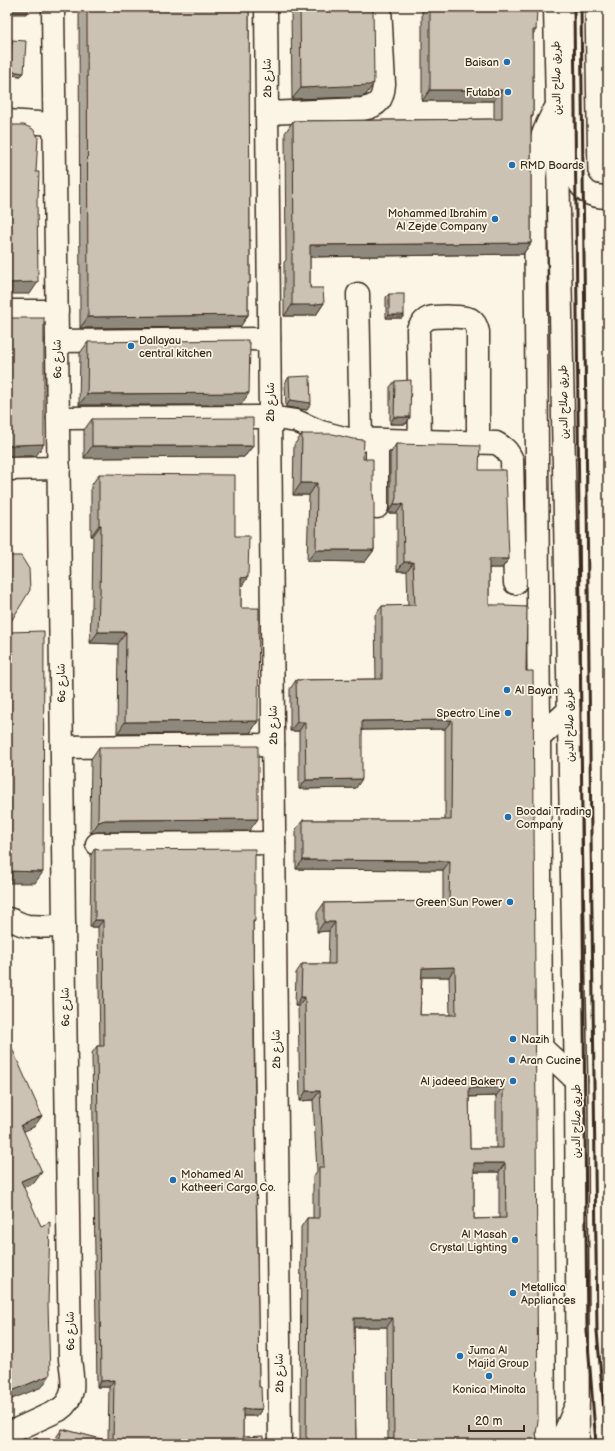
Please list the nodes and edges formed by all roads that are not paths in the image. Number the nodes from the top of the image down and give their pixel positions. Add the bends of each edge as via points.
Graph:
1 (53, 7) edge
2 (266, 7) edge
3 (380, 7) edge
4 (555, 7) edge
5 (573, 7) edge
6 (557, 106) junction
7 (7, 110) edge
8 (267, 113) junction
9 (54, 115) junction
10 (7, 121) edge
11 (608, 197) edge
12 (358, 294) dead end
13 (7, 311) edge
14 (57, 311) junction
15 (269, 339) junction
16 (57, 341) junction
17 (270, 417) junction
18 (58, 418) junction
19 (369, 440) junction
20 (420, 441) junction
21 (478, 443) junction
22 (59, 468) junction
23 (7, 469) edge
24 (377, 507) dead end
25 (514, 547) junction
26 (538, 547) junction
27 (515, 583) dead end
28 (569, 710) junction
29 (539, 738) junction
30 (273, 745) junction
31 (62, 747) junction
32 (274, 843) junction
33 (97, 844) dead end
34 (64, 918) junction
35 (11, 919) edge
36 (541, 1046) junction
37 (576, 1080) junction
38 (70, 1358) junction
39 (578, 1401) junction
40 (7, 1424) edge
41 (7, 1434) edge
42 (280, 1444) edge
43 (542, 1444) edge
44 (560, 1444) edge
45 (578, 1444) edge

1 - 9 street, 6c شارع
2 - 8 street, 2b شارع
3 - 8 street via 384,94 379,102 363,109
4 - 6 street, طريق صلاح الدين
5 - 11 street via 576,175 580,186 588,194
6 - 26 street via 546,123 540,141 535,177
6 - 28 street, طريق صلاح الدين
7 - 9 street
8 - 15 street, 2b شارع
9 - 10 street
9 - 14 street, 6c شارع
12 - 19 street
13 - 14 street
14 - 16 street, 6c شارع
15 - 16 street
15 - 17 street, 2b شارع
16 - 18 street, 6c شارع
17 - 18 street
17 - 19 street via 296,421 334,436
17 - 30 street, 2b شارع
18 - 22 street, 6c شارع
19 - 20 street
19 - 24 street
20 - 21 street
20 - 21 street via 418,329 429,318 461,317 471,320 478,332
21 - 25 street via 496,443 509,452 512,460
22 - 23 street
22 - 31 street, 6c شارع
25 - 26 street
25 - 27 street
26 - 29 street
28 - 29 street
28 - 37 street, طريق صلاح الدين
29 - 36 street
30 - 31 street
30 - 32 street, 2b شارع
31 - 34 street, 6c شارع
32 - 33 street
32 - 42 street, 2b شارع
34 - 35 street via 26,913
34 - 38 street, 6c شارع
36 - 37 street
36 - 43 street via 544,1424
37 - 39 street, طريق صلاح الدين
38 - 40 street, 6c شارع via 68,1372 56,1395 20,1420
38 - 41 street, 6c شارع via 72,1392 65,1406
39 - 44 street
39 - 45 street, طريق صلاح الدين

